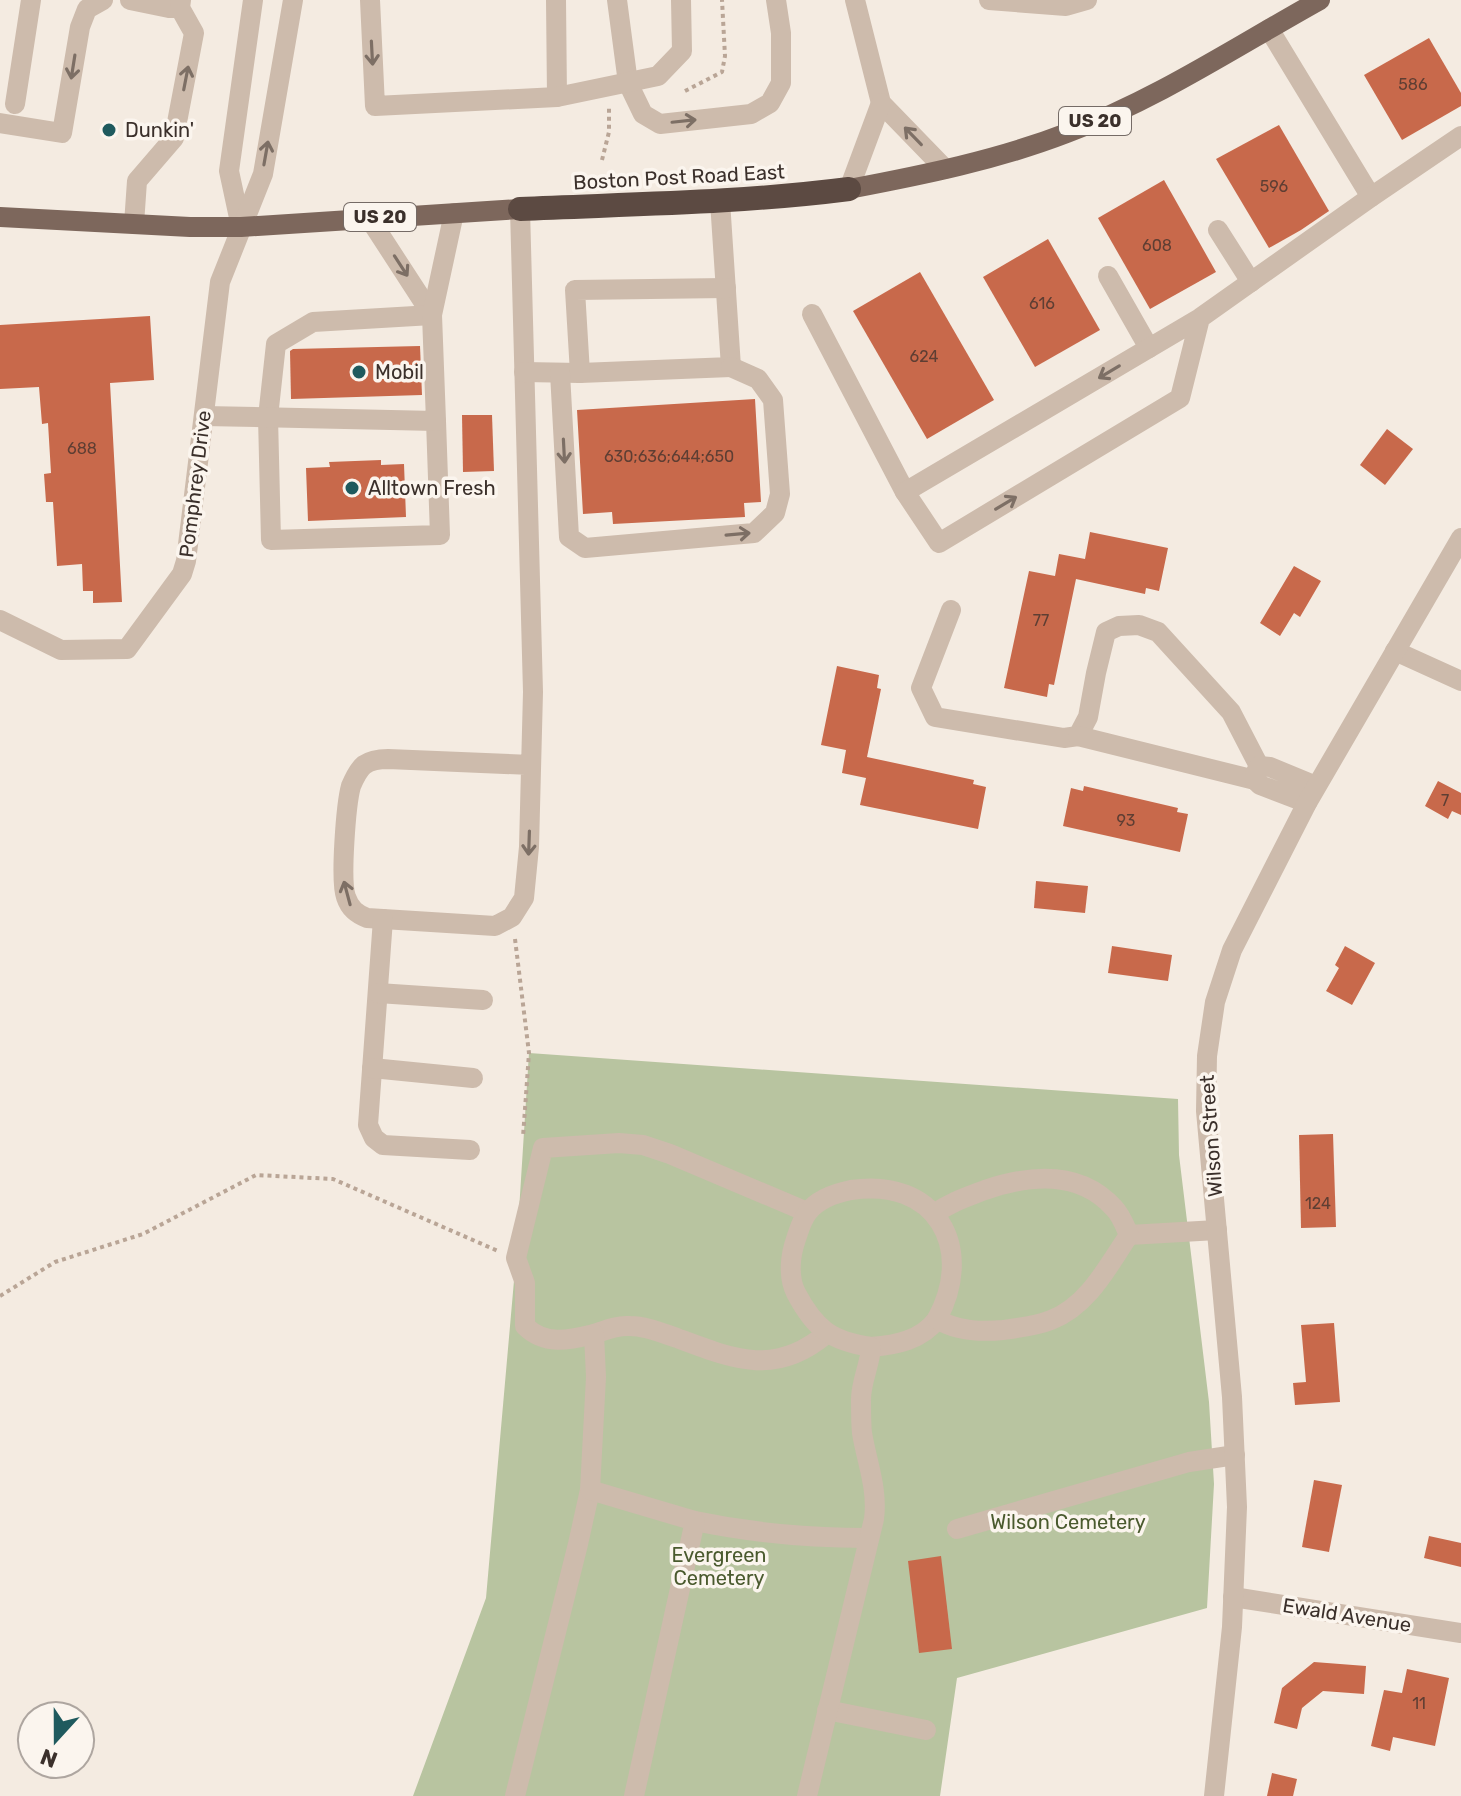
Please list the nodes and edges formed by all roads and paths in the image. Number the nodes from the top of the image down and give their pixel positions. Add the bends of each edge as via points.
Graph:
1 (31, 0) edge
2 (103, 0) edge
3 (130, 0) edge
4 (253, 0) edge
5 (293, 0) edge
6 (370, 0) edge
7 (556, 0) edge
8 (617, 0) edge
9 (681, 0) edge
10 (722, 0) edge
11 (776, 0) edge
12 (855, 0) edge
13 (989, 0) edge
14 (1087, 0) edge
15 (1320, 0) edge
16 (180, 4) edge
17 (1269, 29) junction
18 (628, 83) junction
19 (685, 91) dead end
20 (557, 97) junction
21 (881, 103) junction
22 (15, 104) dead end
23 (609, 107) dead end
24 (0, 123) edge
25 (1461, 136) edge
26 (602, 160) dead end
27 (945, 169) junction
28 (849, 189) junction
29 (1371, 197) junction
30 (720, 201) junction
31 (520, 209) junction
32 (454, 213) junction
33 (0, 217) edge
34 (369, 218) junction
35 (134, 224) junction
36 (241, 227) junction
37 (1218, 230) dead end
38 (1108, 276) dead end
39 (1251, 282) junction
40 (726, 288) junction
41 (812, 314) dead end
42 (432, 315) junction
43 (1200, 318) junction
44 (1149, 348) junction
45 (731, 367) junction
46 (524, 372) junction
47 (570, 373) junction
48 (204, 416) junction
49 (268, 417) junction
50 (436, 421) junction
51 (905, 492) junction
52 (1461, 538) edge
53 (951, 610) dead end
54 (3, 622) edge
55 (1395, 651) junction
56 (1461, 681) edge
57 (1078, 736) junction
58 (531, 765) junction
59 (1257, 773) junction
60 (1311, 794) junction
61 (512, 917) junction
62 (383, 919) junction
63 (378, 993) junction
64 (483, 1000) dead end
65 (372, 1068) junction
66 (473, 1078) dead end
67 (523, 1148) dead end
68 (470, 1150) dead end
69 (807, 1212) junction
70 (934, 1214) junction
71 (1217, 1230) junction
72 (1129, 1235) junction
73 (516, 1258) junction
74 (0, 1296) edge
75 (937, 1319) junction
76 (594, 1334) junction
77 (826, 1334) junction
78 (871, 1347) junction
79 (1235, 1455) junction
80 (590, 1490) junction
81 (695, 1521) junction
82 (957, 1529) dead end
83 (868, 1538) junction
84 (1233, 1597) junction
85 (1461, 1633) edge
86 (827, 1710) junction
87 (926, 1730) dead end
88 (515, 1796) edge
89 (634, 1796) edge
90 (807, 1796) edge
91 (1214, 1796) edge

1 - 22 street
2 -> 24 street via 87,9 80,27 62,133
3 - 16 street via 169,8
4 - 36 street via 229,171
36 -> 5 street, Pomphrey Drive via 263,174
6 -> 20 street via 375,106
7 - 20 street
8 - 18 street
9 - 18 street via 682,51 658,76
10 - 19 path via 722,72
18 -> 11 street via 643,114 660,124 751,114 770,103 781,83
12 - 21 street
13 - 14 street via 1066,6
15 - 17 main road, Boston Post Road East / US 20
35 -> 16 street via 137,181 174,138 194,33
17 - 27 main road, Boston Post Road East / US 20 via 1170,85 1067,133
17 - 29 street
18 - 20 street
27 -> 21 street
21 - 28 street
23 - 26 path
25 - 29 street
27 - 28 main road, Boston Post Road East / US 20
28 - 30 highway, Boston Post Road East / US 20
29 - 39 street
30 - 31 highway, Boston Post Road East / US 20
30 - 40 street
31 - 32 main road, Boston Post Road East / US 20
31 - 46 street
32 - 34 main road, Boston Post Road East / US 20
32 - 42 street
33 - 35 main road, Boston Post Road East / US 20
34 - 36 main road, Boston Post Road East / US 20
34 -> 42 street
35 - 36 main road, Boston Post Road East / US 20
36 - 48 street, Pomphrey Drive via 220,282
37 - 39 street
38 - 44 street
39 - 43 street
40 - 45 street
40 - 47 street via 575,290
41 - 51 street
42 - 49 street via 313,322 276,344
42 - 50 street
43 - 44 street
51 -> 43 street via 939,543 1180,398
44 -> 51 street
45 - 47 street
47 -> 45 street via 569,537 585,548 754,533 775,513 780,494 773,400 758,379
46 - 47 street
46 - 58 street
48 - 49 street
48 - 54 street, Pomphrey Drive via 184,570 127,649 61,650
49 - 50 street
49 - 50 street via 271,540 440,535
52 - 55 street, Wilson Street
53 - 57 street via 921,688 935,717
55 - 56 street
55 - 60 street, Wilson Street
57 - 59 street
57 - 59 street via 1088,717 1106,632 1139,625 1158,632 1231,712
58 -> 61 street via 526,886
62 -> 58 street via 356,913 344,889 350,792 364,765 378,759
59 - 60 street via 1270,767
60 - 71 street, Wilson Street via 1232,950 1215,1002 1206,1111
61 - 62 street via 488,927
61 - 67 path via 529,1053
62 - 63 street
63 - 64 street
63 - 65 street
65 - 66 street
65 - 68 street via 368,1125 374,1138 383,1145
69 - 70 street via 839,1192 871,1188 907,1195
69 - 73 street via 643,1145 543,1148
69 - 77 street via 794,1244 793,1286
70 - 72 street via 1006,1182 1056,1178 1104,1199
70 - 75 street via 949,1238 952,1265
71 - 72 street
71 - 79 street, Wilson Street
72 - 75 street via 1084,1297 1050,1321 995,1331 952,1327
73 - 74 path via 333,1179 256,1175 143,1234 55,1262
73 - 76 street via 525,1283 525,1326 534,1335 558,1340
75 - 78 street via 923,1334
76 - 77 street via 628,1325 645,1327 723,1355 766,1361 812,1346
76 - 80 street
77 - 78 street
78 - 83 street via 860,1396 875,1500
79 - 82 street via 1189,1462
79 - 84 street, Wilson Street
80 - 81 street
80 - 88 street
81 - 83 street via 782,1535
81 - 89 street
83 - 86 street
84 - 85 street, Ewald Avenue
84 - 91 street, Wilson Street
86 - 87 street
86 - 90 street

